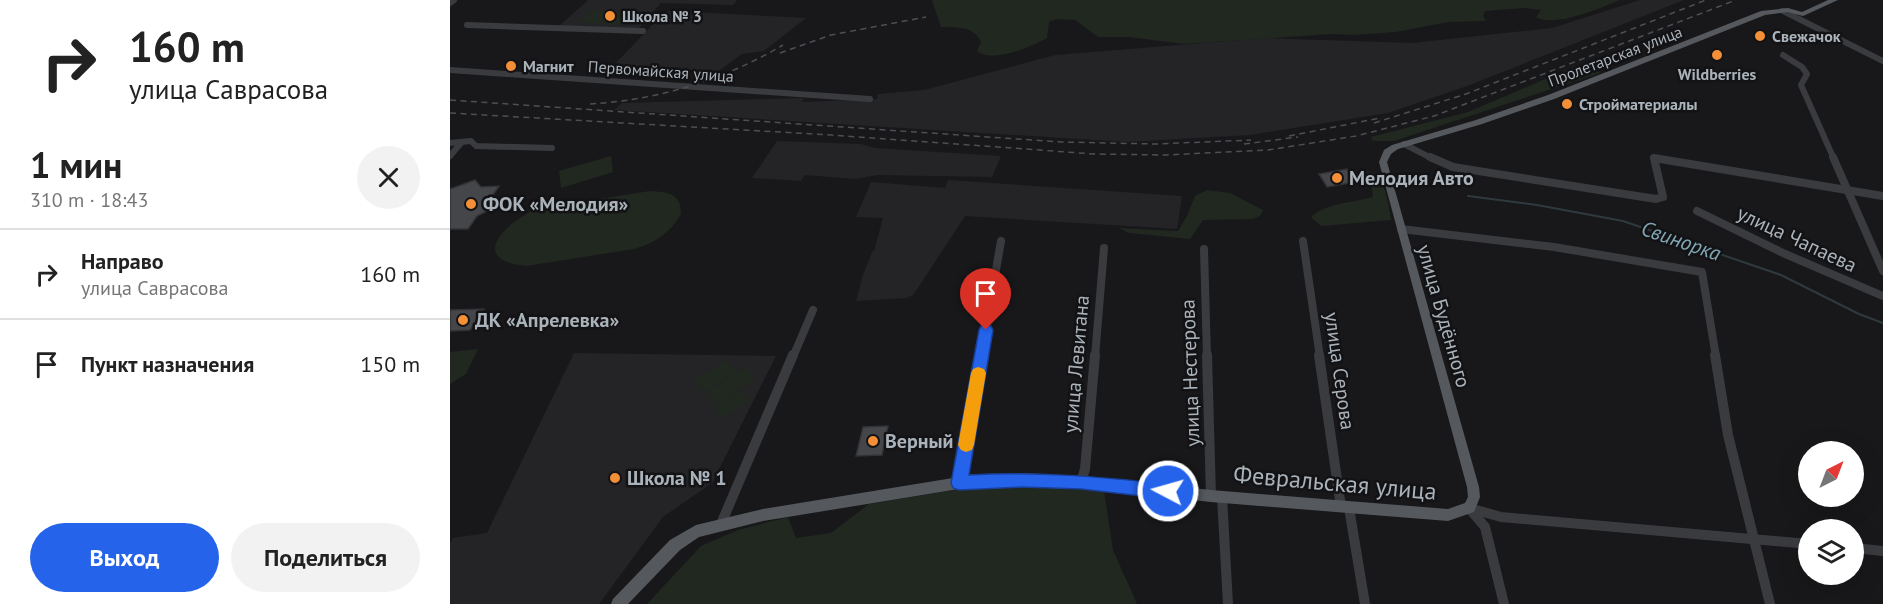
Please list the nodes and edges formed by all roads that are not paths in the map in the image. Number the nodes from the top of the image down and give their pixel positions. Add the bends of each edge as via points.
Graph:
1 (454, 0) edge
2 (1834, 0) edge
3 (450, 3) edge
4 (1783, 11) junction
5 (466, 25) dead end
6 (643, 31) dead end
7 (1783, 54) dead end
8 (1883, 61) edge
9 (450, 70) edge
10 (870, 99) dead end
11 (450, 143) edge
12 (461, 143) junction
13 (1404, 144) junction
14 (552, 147) dead end
15 (450, 156) edge
16 (1846, 190) junction
17 (1883, 196) edge
18 (1697, 211) dead end
19 (1401, 229) junction
20 (1001, 241) dead end
21 (1303, 241) dead end
22 (1104, 248) dead end
23 (1204, 249) dead end
24 (1883, 271) edge
25 (1883, 296) edge
26 (813, 310) dead end
27 (1081, 482) junction
28 (959, 483) junction
29 (1216, 496) junction
30 (1345, 508) junction
31 (1469, 508) junction
32 (721, 524) junction
33 (1755, 540) junction
34 (1798, 543) edge
35 (1864, 549) edge
36 (1883, 551) edge
37 (618, 604) edge
38 (1228, 604) edge
39 (1365, 604) edge
40 (1504, 604) edge
41 (1770, 604) edge

1 - 3 street
2 - 4 main road, Пролетарская улица via 1803,14
4 - 8 street
4 - 13 main road, Пролетарская улица via 1764,13 1601,78
5 - 6 street
7 - 16 street via 1807,74 1801,85
9 - 10 street, Первомайская улица
11 - 12 street
12 - 14 street
12 - 15 street
13 - 16 street via 1453,167 1656,199 1663,196 1654,158
13 - 19 main road, улица Будённого via 1389,150 1383,162
16 - 17 street
16 - 24 street
18 - 25 street, улица Чапаева
19 - 31 main road, улица Будённого via 1473,486
19 - 33 street via 1554,247 1702,272 1728,435
20 - 28 street
21 - 30 street, улица Серова
22 - 27 street, улица Левитана
23 - 29 street, улица Нестерова
26 - 32 street
27 - 28 main road, Февральская улица via 1022,479
27 - 29 main road, Февральская улица
28 - 32 main road, Февральская улица
29 - 30 main road, Февральская улица
29 - 38 street, улица Нестерова
30 - 31 main road, Февральская улица via 1448,515
30 - 39 street, улица Серова
31 - 33 street via 1501,517
31 - 40 street via 1485,526
32 - 37 main road, Февральская улица via 696,531 675,545
33 - 34 street
33 - 41 street
35 - 36 street

